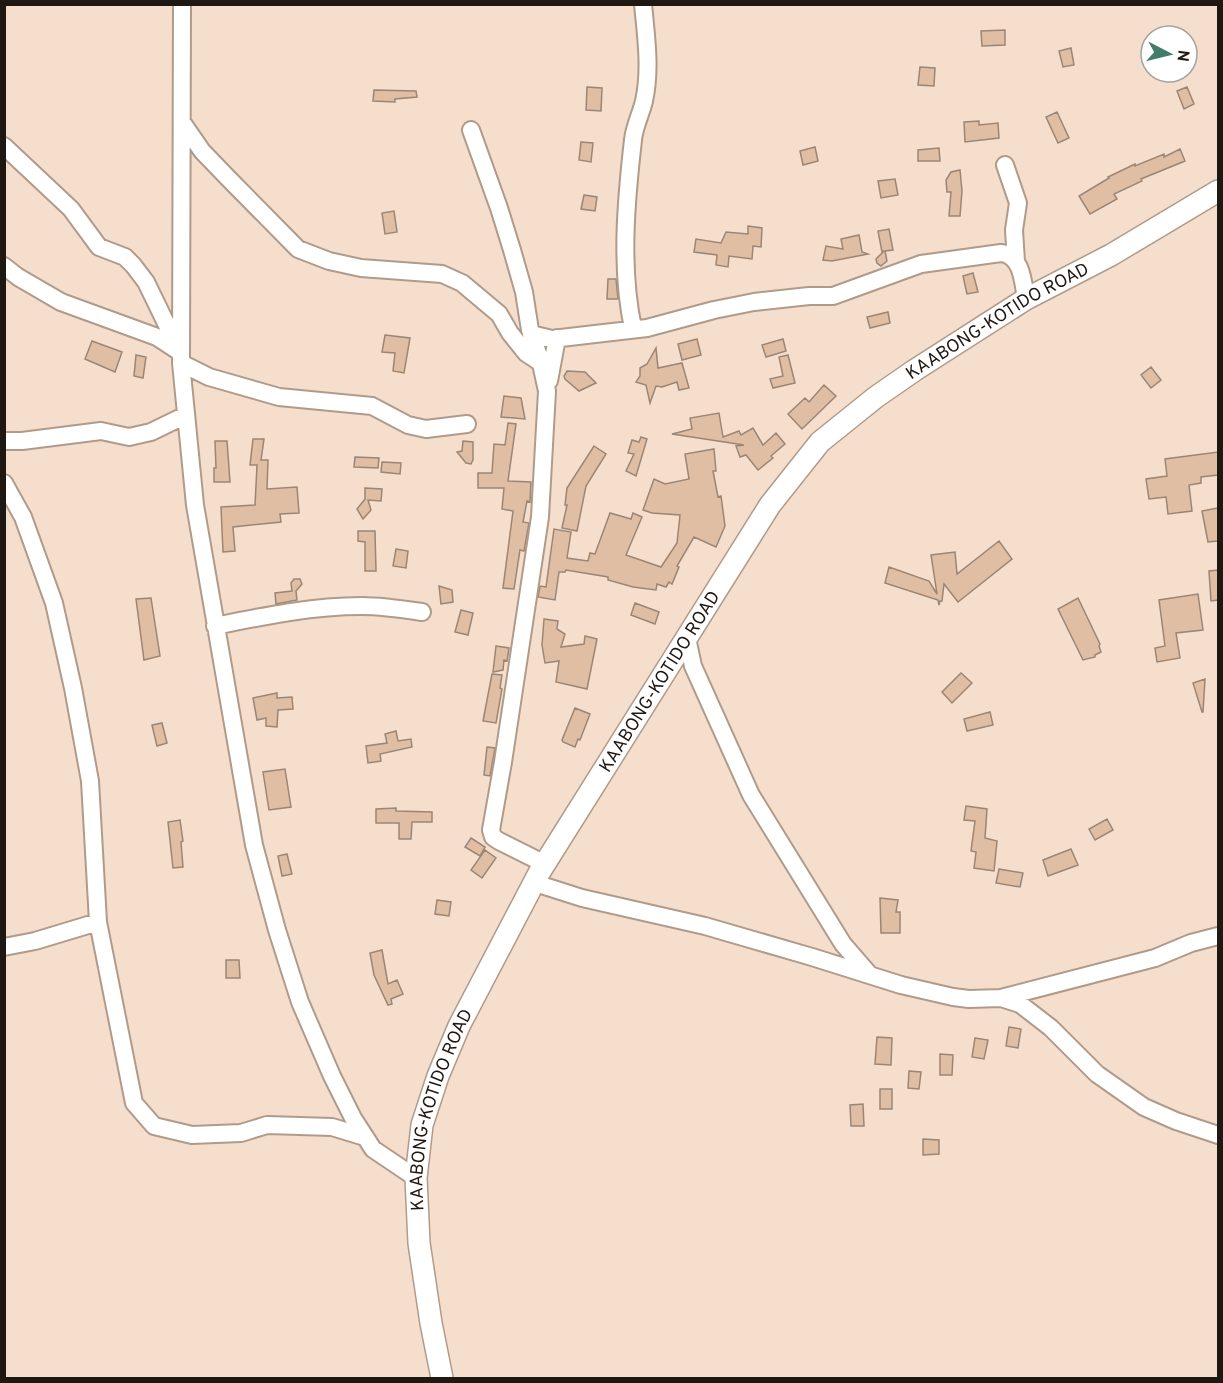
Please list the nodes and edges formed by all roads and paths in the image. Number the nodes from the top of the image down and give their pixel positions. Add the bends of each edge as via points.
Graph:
1 (182, 4) edge
2 (643, 4) edge
3 (182, 122) junction
4 (471, 130) dead end
5 (4, 146) edge
6 (1005, 165) dead end
7 (1218, 191) edge
8 (1016, 262) junction
9 (4, 266) edge
10 (1026, 298) junction
11 (633, 328) junction
12 (531, 334) junction
13 (557, 338) junction
14 (181, 358) junction
15 (541, 363) junction
16 (547, 391) junction
17 (186, 415) junction
18 (467, 424) dead end
19 (4, 441) edge
20 (4, 483) edge
21 (422, 612) dead end
22 (215, 626) junction
23 (687, 638) junction
24 (545, 864) junction
25 (535, 883) junction
26 (98, 922) junction
27 (1218, 936) edge
28 (4, 947) edge
29 (869, 975) junction
30 (1001, 998) junction
31 (1218, 1135) edge
32 (365, 1137) junction
33 (416, 1178) junction
34 (442, 1378) edge

1 - 3 street
2 - 11 street via 648,56 644,100 633,137 625,258
3 - 14 street
3 - 15 street via 202,151 298,249 361,268 442,274 462,283 499,314 526,353
4 - 12 street via 512,250
5 - 14 street via 71,209 99,247 125,257 133,265 146,282
6 - 8 street via 1018,203 1014,230
7 - 10 main road, KAABONG-KOTIDO ROAD via 1111,255
8 - 10 street
8 - 11 street via 1001,253 921,264 833,296 754,302
9 - 14 street via 61,302 157,338
10 - 23 main road, KAABONG-KOTIDO ROAD via 876,397 820,442 770,505
11 - 13 street
12 - 13 street
12 - 15 street
13 - 16 street
14 - 17 street
14 - 18 street via 209,377 279,397 372,406 408,425 426,429
15 - 16 street
16 - 24 street via 540,517 491,830 499,841
17 - 19 street via 151,432 129,437 100,431
17 - 22 street via 195,505
20 - 26 street via 23,517 54,603 73,688 90,781
21 - 22 street via 329,607
22 - 32 street via 254,845 277,930 300,1002 332,1076
23 - 24 main road, KAABONG-KOTIDO ROAD
23 - 29 street via 693,666 751,795 843,944
24 - 25 main road, KAABONG-KOTIDO ROAD
25 - 29 street via 582,898 705,926
25 - 33 main road, KAABONG-KOTIDO ROAD via 459,1026 438,1076 422,1125
26 - 28 street
26 - 32 street via 134,1103 154,1126 192,1135 241,1133 267,1125 332,1127
27 - 30 street via 1155,958
29 - 30 street via 954,997
30 - 31 street via 1036,1014 1097,1074 1144,1107
32 - 33 street via 373,1149
33 - 34 main road, KAABONG-KOTIDO ROAD via 419,1243

